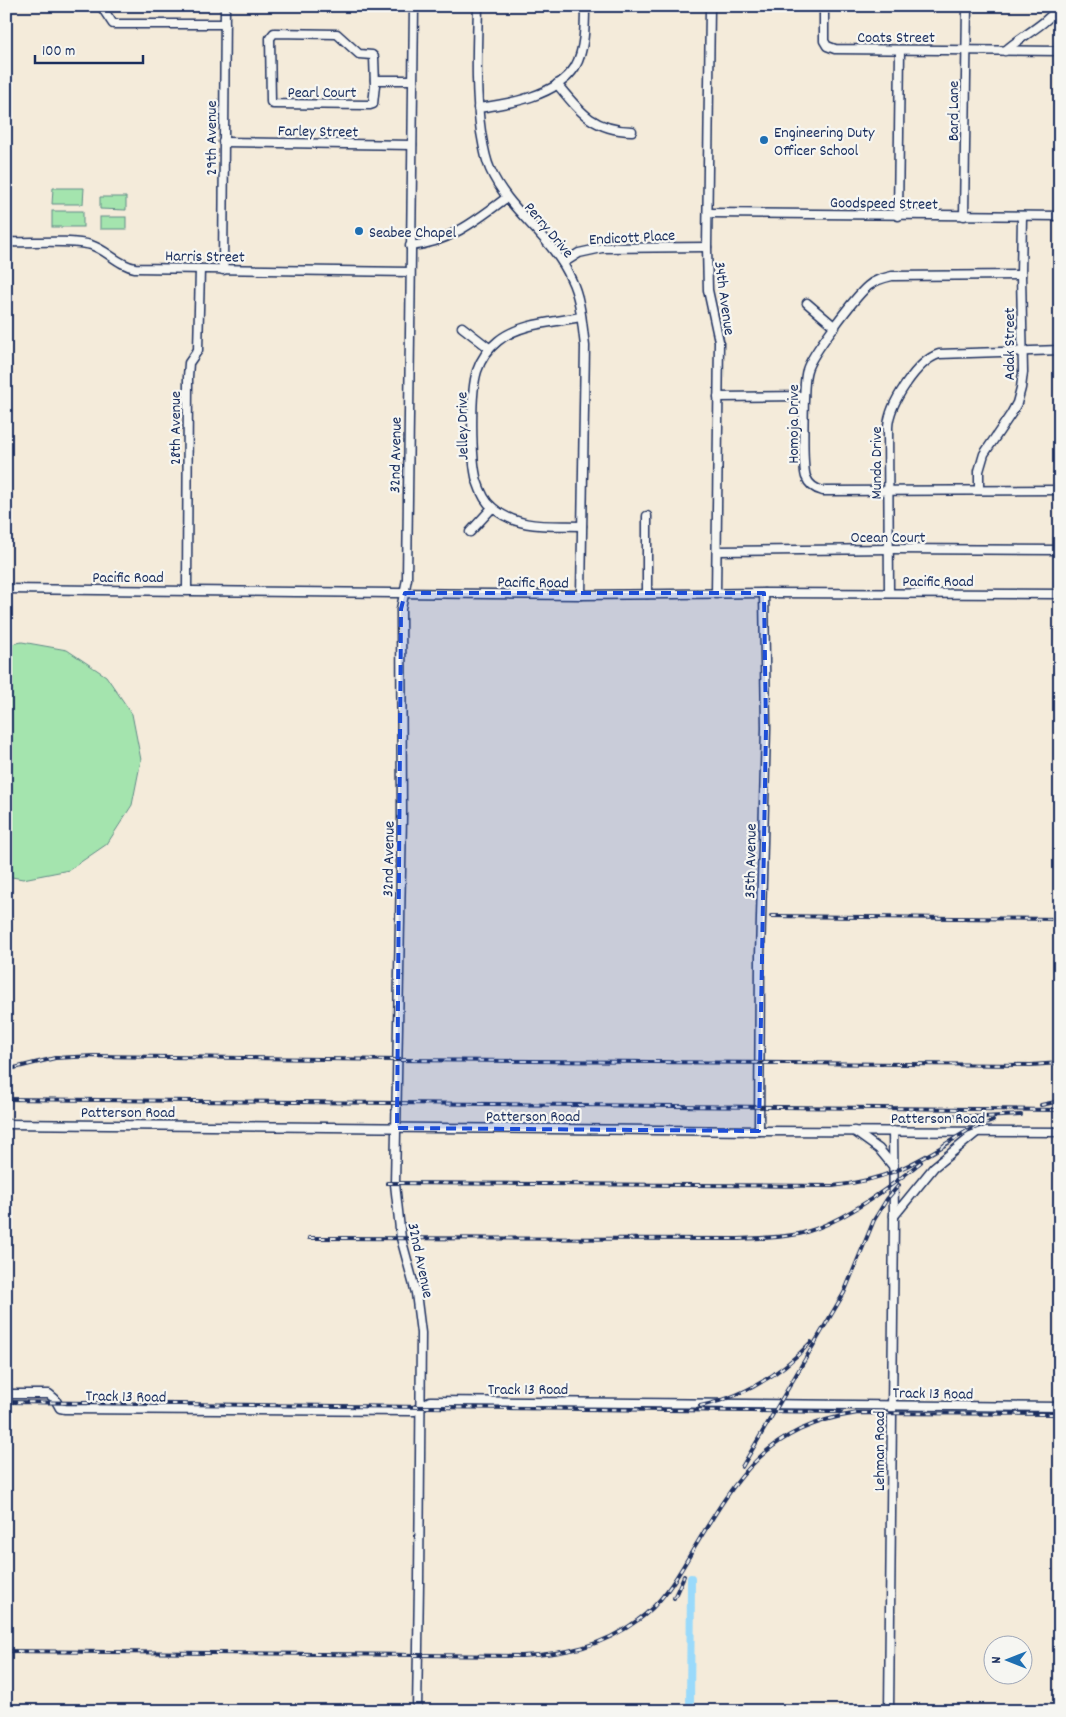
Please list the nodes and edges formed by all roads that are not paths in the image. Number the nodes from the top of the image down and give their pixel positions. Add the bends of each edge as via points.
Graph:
1 (101, 6) edge
2 (225, 6) edge
3 (414, 6) edge
4 (478, 6) edge
5 (585, 6) edge
6 (710, 6) edge
7 (824, 6) edge
8 (967, 6) edge
9 (1060, 6) edge
10 (225, 24) junction
11 (900, 50) junction
12 (966, 50) junction
13 (1005, 51) junction
14 (1060, 51) edge
15 (375, 80) junction
16 (413, 80) junction
17 (557, 84) junction
18 (478, 108) junction
19 (632, 131) dead end
20 (224, 142) junction
21 (412, 145) junction
22 (506, 198) junction
23 (708, 214) junction
24 (898, 216) junction
25 (964, 216) junction
26 (1022, 216) junction
27 (1060, 216) edge
28 (6, 242) edge
29 (410, 246) junction
30 (706, 247) junction
31 (562, 263) junction
32 (200, 269) junction
33 (223, 270) junction
34 (410, 272) junction
35 (1021, 275) junction
36 (807, 304) dead end
37 (581, 317) junction
38 (462, 327) dead end
39 (835, 327) junction
40 (490, 348) junction
41 (1060, 350) edge
42 (1022, 352) junction
43 (804, 396) junction
44 (718, 397) junction
45 (979, 490) junction
46 (1060, 490) edge
47 (889, 491) junction
48 (492, 508) junction
49 (647, 516) dead end
50 (582, 526) junction
51 (470, 532) dead end
52 (889, 549) junction
53 (1060, 550) edge
54 (717, 551) junction
55 (6, 589) edge
56 (187, 590) junction
57 (405, 593) junction
58 (764, 593) junction
59 (889, 593) junction
60 (647, 594) junction
61 (716, 594) junction
62 (1060, 594) edge
63 (581, 595) junction
64 (6, 1124) edge
65 (397, 1128) junction
66 (759, 1131) junction
67 (854, 1131) junction
68 (892, 1131) junction
69 (977, 1132) junction
70 (1060, 1132) edge
71 (893, 1166) junction
72 (894, 1216) junction
73 (6, 1394) edge
74 (892, 1405) junction
75 (420, 1407) junction
76 (1060, 1407) edge
77 (417, 1711) edge
78 (889, 1711) edge

1 - 10 street via 113,24
2 - 10 street, 29th Avenue
3 - 16 street, 32nd Avenue
4 - 18 street, Perry Drive
5 - 17 street via 579,58 569,75
6 - 23 street, 34th Avenue
7 - 11 street, Coats Street via 824,41 827,46 835,49
8 - 12 street, Bard Lane
9 - 13 street via 1030,34
10 - 20 street, 29th Avenue
11 - 12 street, Coats Street
11 - 24 street
12 - 13 street, Coats Street
12 - 25 street, Bard Lane
13 - 14 street, Coats Street
15 - 15 street, Pearl Court via 374,57 359,54 337,34 274,33 270,38 272,104 370,105 374,101
15 - 16 street, Pearl Court
16 - 21 street, 32nd Avenue
17 - 18 street via 523,100
17 - 19 street via 580,112 595,122 612,130
18 - 22 street, Perry Drive via 488,166
20 - 21 street, Farley Street
20 - 33 street, 29th Avenue
21 - 29 street, 32nd Avenue
22 - 29 street via 450,235 435,242
22 - 31 street, Perry Drive
23 - 24 street, Goodspeed Street
23 - 30 street, 34th Avenue
24 - 25 street, Goodspeed Street
25 - 26 street, Goodspeed Street
26 - 27 street, Goodspeed Street
26 - 35 street, Adak Street
28 - 32 street, Harris Street via 85,244 102,250 129,267
29 - 34 street, 32nd Avenue
30 - 31 street, Endicott Place via 602,248 579,253
30 - 44 street, 34th Avenue via 707,280 718,336
31 - 37 street, Perry Drive via 576,292
32 - 33 street, Harris Street
32 - 56 street, 28th Avenue via 198,350 189,363 188,371
33 - 34 street, Harris Street
34 - 57 street, 32nd Avenue
35 - 39 street, Homoja Drive via 883,278 867,287
35 - 42 street, Adak Street
36 - 39 street
37 - 40 street, Jelley Drive via 517,331 504,336
37 - 50 street, Perry Drive via 585,346
38 - 40 street
39 - 43 street, Homoja Drive via 809,364
40 - 48 street, Jelley Drive via 475,379 473,440 476,479
41 - 42 street, Munda Drive
42 - 45 street, Adak Street via 1023,380 1019,396 984,454 979,471
42 - 47 street, Munda Drive via 944,354 933,356 922,365 891,410 888,427
43 - 44 street
43 - 47 street, Homoja Drive via 805,473 809,483 823,491
44 - 54 street, 34th Avenue
45 - 46 street, Homoja Drive
45 - 47 street, Homoja Drive
47 - 52 street, Munda Drive
48 - 50 street via 527,524
48 - 51 street
49 - 60 street
50 - 63 street, Perry Drive
52 - 53 street, Ocean Court
52 - 54 street, Ocean Court
52 - 59 street, Munda Drive
54 - 61 street, 34th Avenue
55 - 56 street, Pacific Road
56 - 57 street, Pacific Road
57 - 63 street, Pacific Road
57 - 65 street, 32nd Avenue via 401,609 402,816
58 - 59 street, Pacific Road
58 - 61 street, Pacific Road
58 - 66 street, 35th Avenue via 766,728
59 - 62 street, Pacific Road
60 - 61 street, Pacific Road
60 - 63 street, Pacific Road
64 - 65 street, Patterson Road
65 - 66 street, Patterson Road
65 - 75 street, 32nd Avenue via 397,1209 419,1313
66 - 67 street, Patterson Road
67 - 68 street, Patterson Road
67 - 71 street via 879,1149
68 - 69 street, Patterson Road
68 - 71 street, Lehman Road
69 - 70 street, Patterson Road
69 - 72 street via 934,1167
71 - 72 street, Lehman Road
72 - 74 street, Lehman Road
73 - 75 street, Track 13 Road via 49,1394 60,1408 414,1411
74 - 75 street, Track 13 Road via 430,1401
74 - 76 street, Track 13 Road
74 - 78 street, Lehman Road
75 - 77 street, 32nd Avenue

